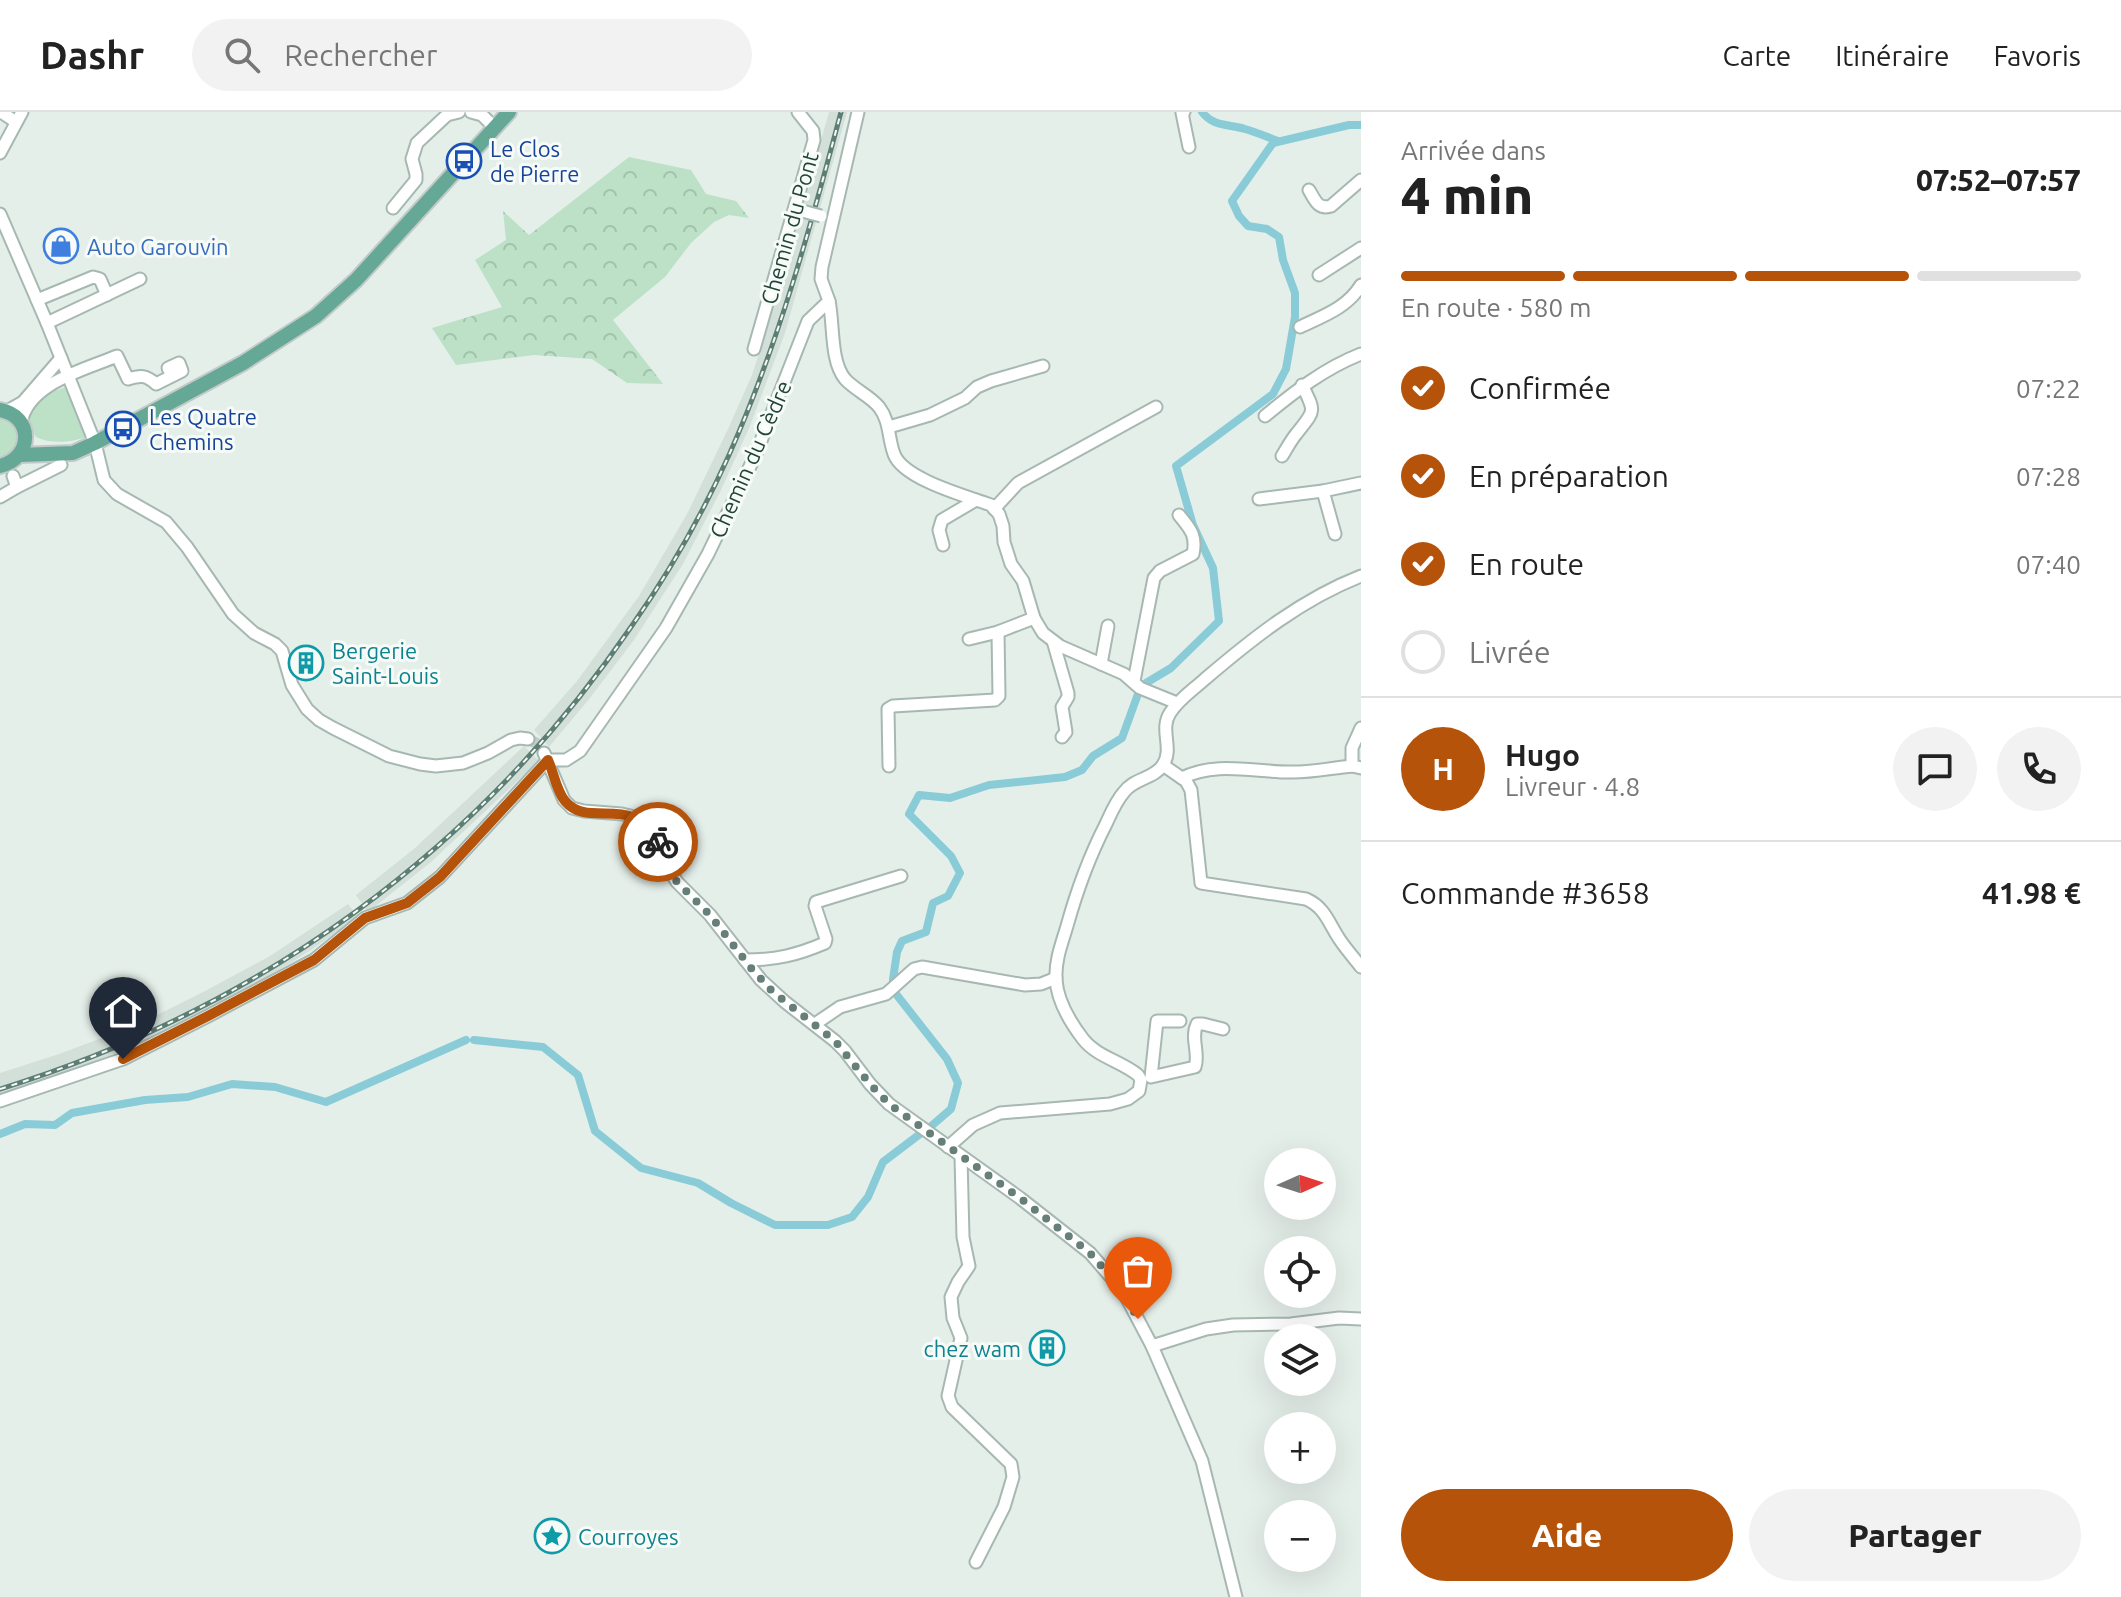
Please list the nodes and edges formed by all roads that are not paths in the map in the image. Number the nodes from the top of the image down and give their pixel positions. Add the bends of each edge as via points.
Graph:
1 (1, 112) edge
2 (459, 112) edge
3 (471, 112) edge
4 (509, 112) edge
5 (798, 112) edge
6 (858, 112) edge
7 (1184, 112) edge
8 (19, 117) edge
9 (495, 128) junction
10 (1189, 147) dead end
11 (0, 153) edge
12 (1361, 180) edge
13 (1309, 190) dead end
14 (393, 208) dead end
15 (799, 210) junction
16 (0, 214) edge
17 (827, 218) junction
18 (1361, 248) edge
19 (1319, 275) dead end
20 (140, 279) dead end
21 (1361, 285) edge
22 (107, 295) junction
23 (37, 300) junction
24 (829, 301) junction
25 (47, 323) junction
26 (1300, 327) dead end
27 (754, 349) dead end
28 (1361, 354) edge
29 (61, 358) junction
30 (1043, 366) dead end
31 (172, 376) dead end
32 (69, 377) junction
33 (1302, 385) junction
34 (1156, 407) dead end
35 (3, 410) edge
36 (1265, 416) dead end
37 (23, 427) junction
38 (889, 427) junction
39 (92, 444) junction
40 (1282, 456) dead end
41 (61, 465) dead end
42 (11, 468) edge
43 (1361, 483) edge
44 (1323, 491) junction
45 (0, 497) edge
46 (1259, 499) dead end
47 (976, 500) junction
48 (994, 509) junction
49 (1179, 515) dead end
50 (1335, 534) dead end
51 (943, 545) dead end
52 (1361, 576) edge
53 (1034, 618) junction
54 (1108, 626) dead end
55 (998, 632) junction
56 (969, 639) dead end
57 (1053, 641) junction
58 (1101, 664) junction
59 (1134, 681) junction
60 (1177, 703) junction
61 (1361, 728) edge
62 (1062, 737) dead end
63 (528, 739) dead end
64 (546, 757) junction
65 (1163, 765) junction
66 (889, 766) dead end
67 (1356, 767) edge
68 (1182, 778) junction
69 (901, 876) dead end
70 (745, 960) junction
71 (1361, 967) edge
72 (1056, 978) junction
73 (1180, 1021) dead end
74 (815, 1024) junction
75 (1223, 1029) dead end
76 (0, 1101) edge
77 (948, 1147) junction
78 (961, 1157) junction
79 (1361, 1319) edge
80 (1152, 1346) junction
81 (976, 1562) dead end
82 (1236, 1597) edge

1 - 8 street
2 - 14 street via 447,115 417,143 412,159 417,178
3 - 9 street
4 - 9 main road
5 - 15 street, Chemin du Pont via 814,140
6 - 17 street
7 - 10 street
8 - 11 street
9 - 39 main road via 356,280 316,316 243,363
12 - 13 street via 1327,207 1317,204
15 - 17 street, bridge
15 - 27 street, Chemin du Pont
16 - 23 street
17 - 24 street via 821,279
18 - 19 street
20 - 22 street
21 - 26 street via 1342,306
22 - 23 street via 100,279 93,277
22 - 25 street
23 - 25 street
24 - 38 street via 841,372 879,407
24 - 64 street, Chemin du Cèdre via 808,321 755,456 666,628 580,751 566,760
25 - 29 street
28 - 33 street
29 - 32 street
29 - 35 street via 23,402
30 - 38 street via 991,381 930,415
31 - 32 street via 156,384 140,375 128,379 117,356
32 - 37 street via 43,388 27,405
32 - 39 street
33 - 36 street
33 - 40 street via 1312,414
34 - 48 street via 1018,483
35 - 37 main road
37 - 39 main road via 40,444
37 - 42 main road via 24,448
38 - 47 street via 900,466
39 - 42 main road
39 - 63 street via 109,488 166,522 233,614 282,651 292,685 319,720 389,756 436,766 463,763 511,740
41 - 42 street
42 - 45 street
43 - 44 street
44 - 46 street
44 - 50 street
47 - 48 street
47 - 51 street via 942,520
48 - 53 street
49 - 59 street via 1193,534 1193,554 1154,578
52 - 60 street via 1289,613
53 - 55 street
53 - 57 street
54 - 58 street
55 - 56 street
55 - 66 street via 997,699 890,707
57 - 58 street
57 - 62 street via 1068,693 1062,707
58 - 59 street
59 - 60 street
60 - 65 street via 1165,725 1168,748
61 - 67 street via 1352,748
64 - 70 street via 572,808 645,822 677,882
64 - 76 street via 440,877 407,903 365,918 314,960 123,1059
65 - 68 street
65 - 72 street via 1123,792 1091,853
67 - 68 street via 1290,773 1242,768
68 - 71 street via 1191,790 1201,883 1316,904
69 - 70 street via 816,902 825,943 774,960
70 - 74 street via 772,991
72 - 74 street via 1025,985 922,967 886,994 840,1007
72 - 77 street via 1060,999 1081,1037 1138,1075 1139,1091 1110,1104 1000,1113 973,1125
73 - 75 street via 1157,1021 1151,1077 1196,1066 1197,1024
74 - 77 street via 889,1104
77 - 78 street
78 - 80 street via 1090,1253 1123,1291
78 - 81 street via 969,1266 951,1297 961,1338 948,1396 952,1407 1011,1464 1013,1477
79 - 80 street via 1233,1325
80 - 82 street via 1202,1461

